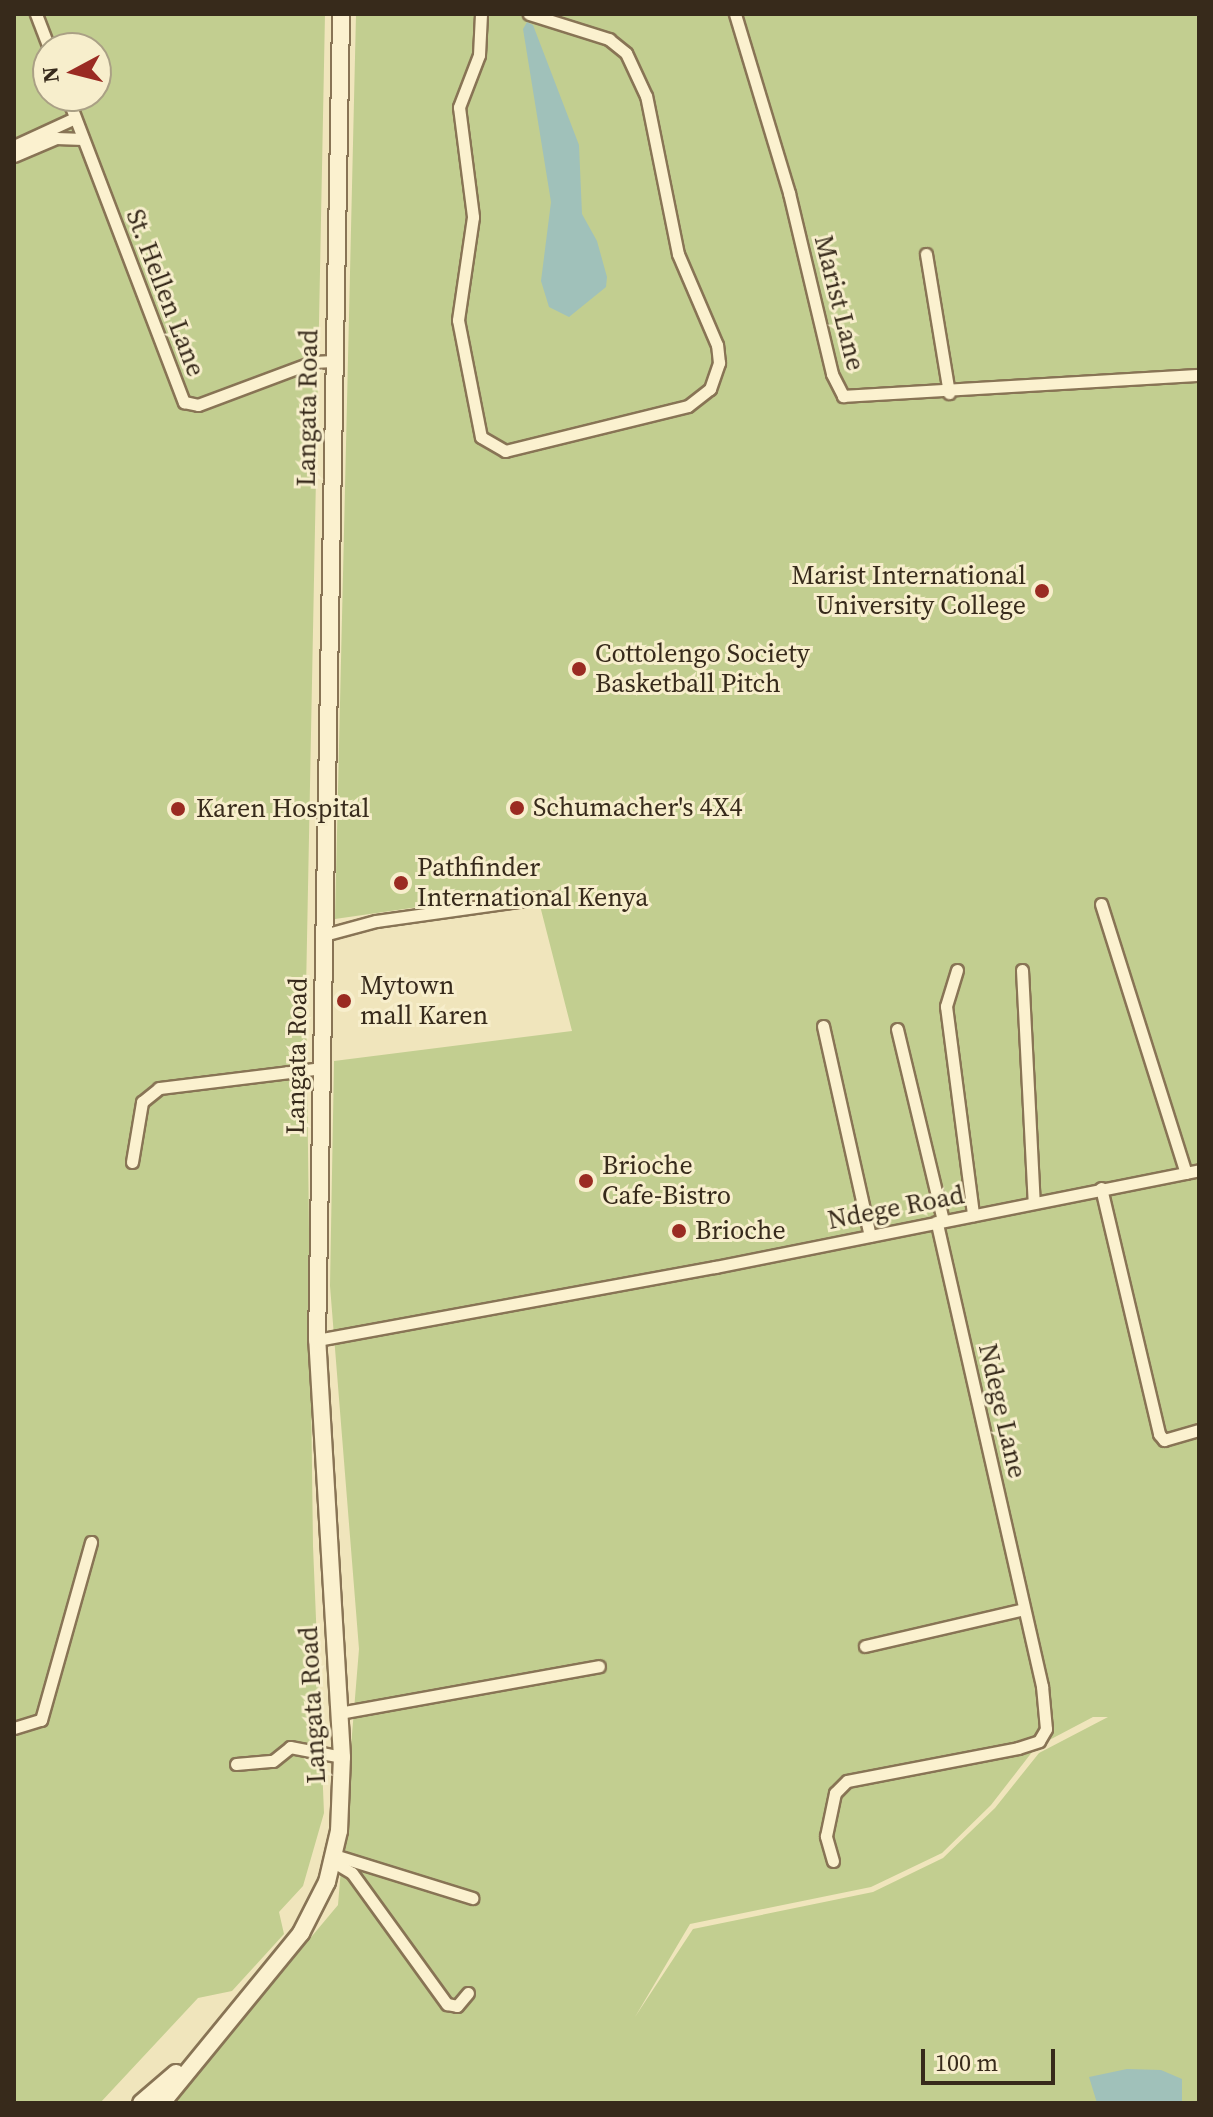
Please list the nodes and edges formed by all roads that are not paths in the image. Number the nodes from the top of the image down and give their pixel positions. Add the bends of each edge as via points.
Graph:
1 (341, 14) edge
2 (481, 14) edge
3 (529, 14) edge
4 (735, 14) edge
5 (73, 112) edge
6 (75, 118) junction
7 (83, 139) junction
8 (14, 146) edge
9 (14, 156) edge
10 (926, 254) dead end
11 (333, 361) junction
12 (1199, 375) edge
13 (949, 393) junction
14 (546, 897) dead end
15 (1101, 904) dead end
16 (324, 935) junction
17 (957, 970) dead end
18 (1022, 970) dead end
19 (823, 1026) dead end
20 (897, 1029) dead end
21 (321, 1068) junction
22 (132, 1162) dead end
23 (1199, 1170) edge
24 (1186, 1173) junction
25 (1101, 1188) junction
26 (1034, 1203) junction
27 (973, 1215) junction
28 (940, 1221) junction
29 (870, 1236) junction
30 (317, 1340) junction
31 (1199, 1430) edge
32 (91, 1542) dead end
33 (1024, 1609) junction
34 (865, 1646) dead end
35 (599, 1666) dead end
36 (339, 1713) junction
37 (14, 1728) edge
38 (342, 1757) junction
39 (236, 1764) dead end
40 (333, 1858) junction
41 (833, 1861) dead end
42 (472, 1898) dead end
43 (468, 1993) dead end
44 (198, 2053) junction
45 (141, 2103) edge
46 (162, 2103) edge

1 - 11 main road, Langata Road
2 - 3 street via 479,55 459,107 473,209 458,320 481,437 505,451 688,406 710,389 719,363 717,345 678,254 646,96 626,53 609,39
4 - 13 street, Marist Lane via 789,193 839,392 862,398
5 - 6 street, St. Hellen Lane
6 - 7 street, St. Hellen Lane
6 - 8 street
7 - 9 street via 56,138
7 - 11 street, St. Hellen Lane via 187,405 313,362
10 - 13 street
11 - 16 main road, Langata Road
12 - 13 street, Marist Lane
14 - 16 street via 376,921
15 - 24 street
16 - 21 main road, Langata Road
17 - 27 street via 946,1006
18 - 26 street
19 - 29 street
20 - 28 street, Ndege Lane
21 - 22 street via 159,1088 142,1102
21 - 30 main road, Langata Road
23 - 24 street, Ndege Road
24 - 25 street, Ndege Road
25 - 26 street, Ndege Road
25 - 31 street via 1159,1434 1164,1440
26 - 27 street, Ndege Road
27 - 28 street, Ndege Road
28 - 29 street, Ndege Road
28 - 33 street, Ndege Lane
29 - 30 street, Ndege Road
30 - 36 main road, Langata Road
32 - 37 street via 46,1708 34,1726
33 - 34 street
33 - 41 street, Ndege Lane via 1048,1714 1043,1736 1018,1748 847,1781 835,1793 826,1836
35 - 36 street
36 - 38 main road, Langata Road
38 - 39 street via 290,1747 273,1761
38 - 40 main road, Langata Road
40 - 42 street
40 - 43 street via 352,1873 447,2004 457,2006
40 - 44 main road, Langata Road via 301,1933
44 - 45 main road, Langata Road
44 - 46 main road, Langata Road

